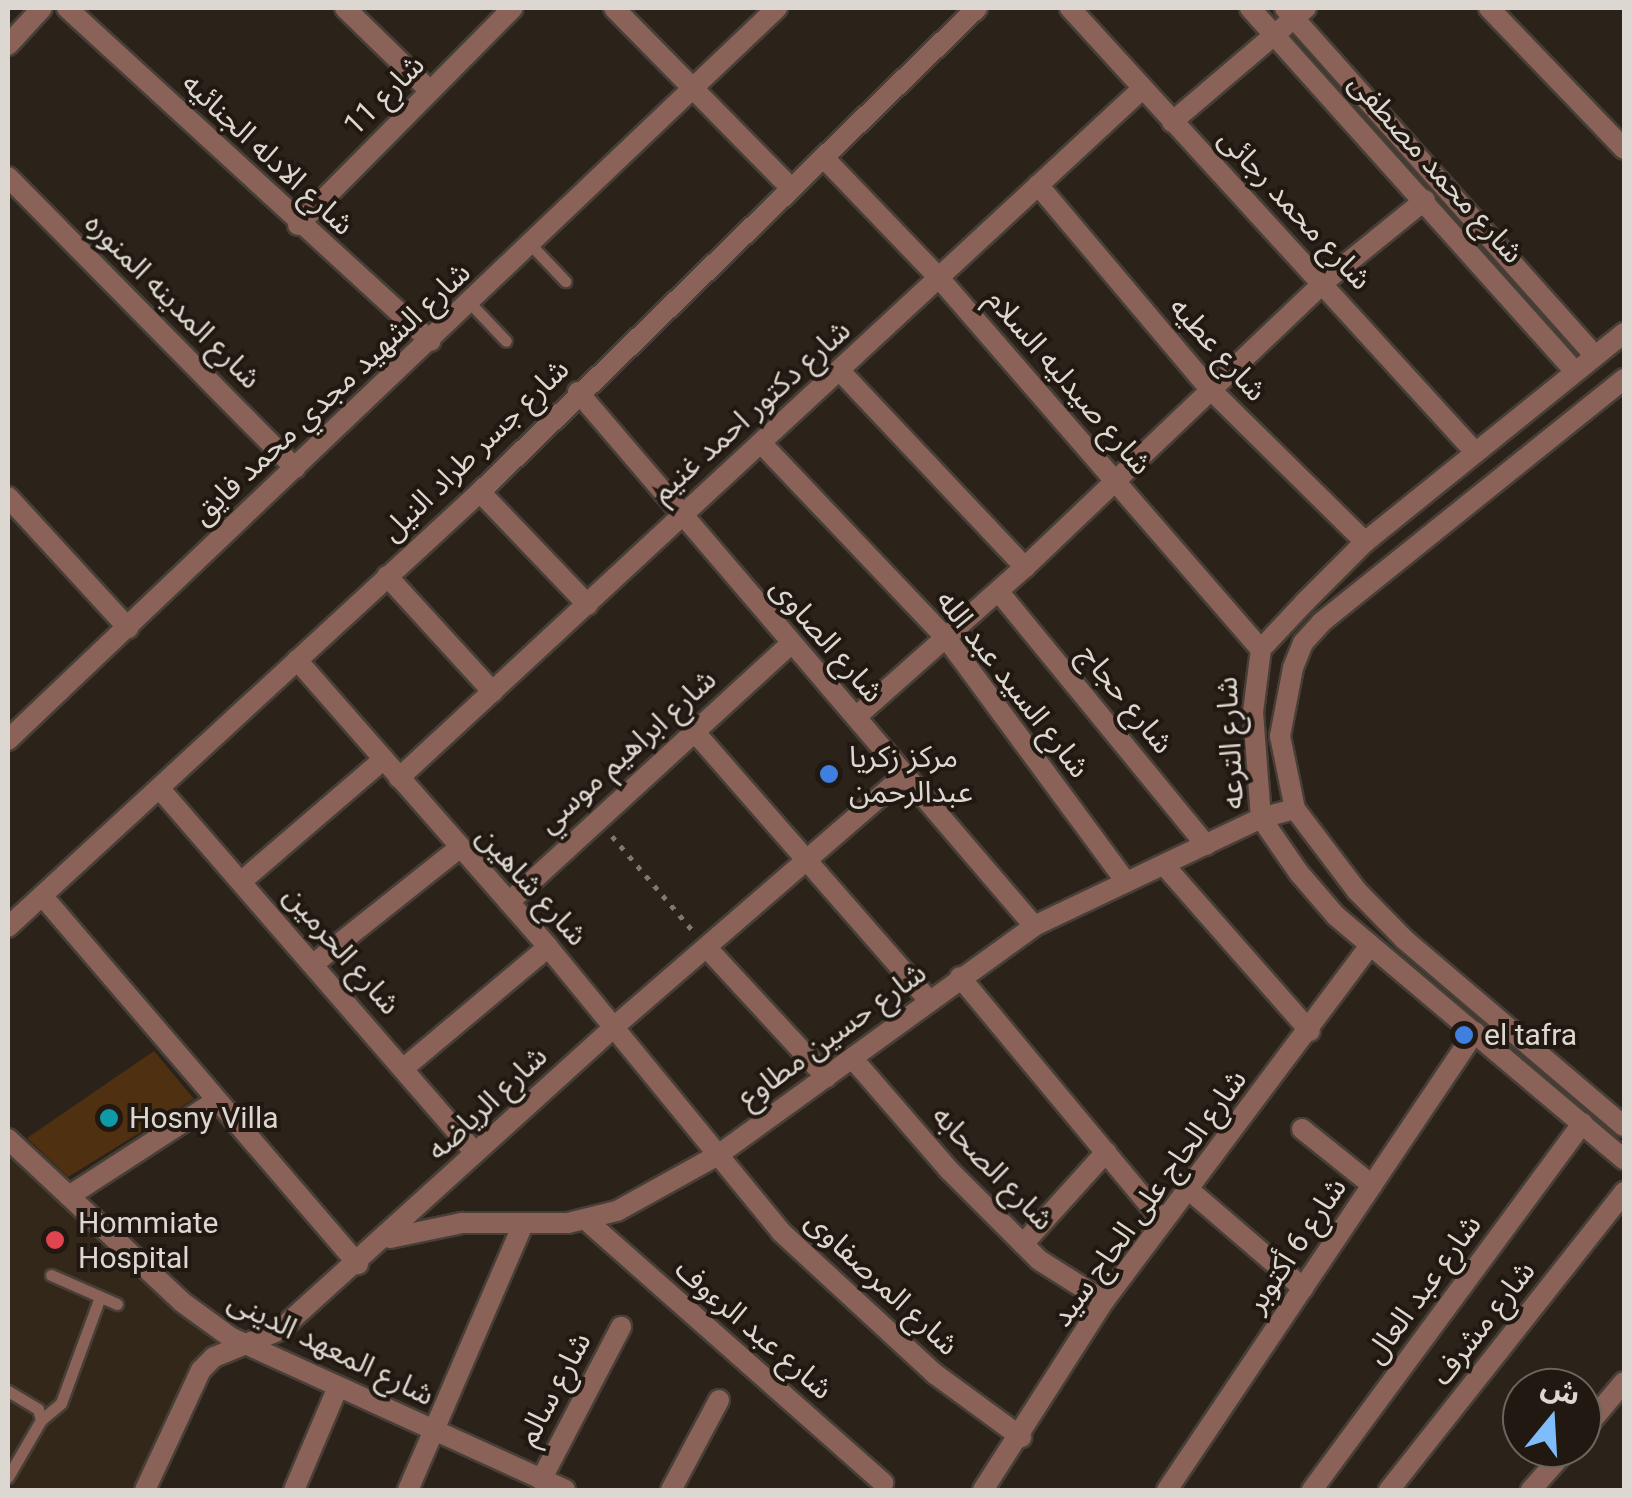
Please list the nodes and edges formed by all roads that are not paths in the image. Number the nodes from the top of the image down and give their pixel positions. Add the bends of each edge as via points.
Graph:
1 (42, 8) edge
2 (67, 8) edge
3 (345, 8) edge
4 (513, 8) edge
5 (614, 8) edge
6 (777, 8) edge
7 (977, 8) edge
8 (1070, 8) edge
9 (1250, 8) edge
10 (1489, 8) edge
11 (1295, 11) edge
12 (1274, 34) junction
13 (8, 45) edge
14 (1142, 89) junction
15 (694, 90) junction
16 (430, 91) junction
17 (1172, 122) junction
18 (1624, 149) edge
19 (825, 159) junction
20 (8, 177) edge
21 (1038, 185) junction
22 (791, 188) junction
23 (1425, 200) junction
24 (298, 224) junction
25 (531, 245) junction
26 (940, 279) junction
27 (565, 281) dead end
28 (1324, 282) junction
29 (470, 302) junction
30 (1624, 333) edge
31 (430, 340) junction
32 (506, 341) dead end
33 (1594, 355) junction
34 (1574, 370) junction
35 (840, 371) junction
36 (1624, 379) edge
37 (1210, 389) junction
38 (578, 392) junction
39 (761, 442) junction
40 (1475, 452) junction
41 (295, 468) junction
42 (1115, 481) junction
43 (480, 492) junction
44 (8, 497) edge
45 (681, 513) junction
46 (1365, 542) junction
47 (1026, 568) junction
48 (387, 576) junction
49 (998, 592) junction
50 (588, 605) junction
51 (128, 628) junction
52 (947, 639) junction
53 (788, 646) junction
54 (1261, 649) junction
55 (297, 660) junction
56 (493, 692) junction
57 (856, 717) junction
58 (693, 730) junction
59 (8, 740) edge
60 (384, 759) junction
61 (904, 776) junction
62 (400, 778) junction
63 (160, 789) junction
64 (1295, 810) junction
65 (1262, 818) junction
66 (1206, 845) junction
67 (457, 850) junction
68 (805, 862) junction
69 (1164, 864) junction
70 (242, 881) junction
71 (1126, 882) junction
72 (45, 899) junction
73 (509, 902) junction
74 (1034, 926) junction
75 (8, 927) edge
76 (1370, 946) junction
77 (548, 947) junction
78 (708, 948) junction
79 (316, 962) junction
80 (960, 977) junction
81 (929, 1001) junction
82 (615, 1026) junction
83 (1310, 1031) junction
84 (1475, 1032) junction
85 (854, 1060) junction
86 (404, 1068) junction
87 (826, 1077) junction
88 (216, 1101) junction
89 (1582, 1124) junction
90 (1624, 1126) edge
91 (1302, 1129) dead end
92 (8, 1139) edge
93 (1106, 1152) junction
94 (475, 1154) junction
95 (718, 1155) junction
96 (1624, 1159) edge
97 (1372, 1185) junction
98 (1188, 1189) junction
99 (1624, 1192) edge
100 (69, 1196) junction
101 (586, 1220) junction
102 (1162, 1220) junction
103 (523, 1224) junction
104 (385, 1239) junction
105 (1023, 1244) junction
106 (358, 1264) junction
107 (50, 1276) dead end
108 (1303, 1288) junction
109 (100, 1296) junction
110 (1104, 1301) junction
111 (117, 1304) dead end
112 (621, 1327) dead end
113 (243, 1343) junction
114 (1624, 1382) edge
115 (337, 1388) junction
116 (8, 1391) edge
117 (719, 1400) dead end
118 (1602, 1408) edge
119 (40, 1420) junction
120 (434, 1432) junction
121 (1021, 1437) junction
122 (1550, 1468) edge
123 (8, 1477) edge
124 (884, 1484) dead end
125 (552, 1486) edge
126 (144, 1490) edge
127 (294, 1490) edge
128 (408, 1490) edge
129 (671, 1490) edge
130 (983, 1490) edge
131 (1167, 1490) edge
132 (1312, 1490) edge
133 (1389, 1490) edge
134 (1531, 1490) edge

1 - 13 street
2 - 24 street, شارع الادله الجنائيه
3 - 16 street
4 - 16 street, شارع 11
5 - 15 street
6 - 15 street, شارع الشهيد مجدي محمد فايق
7 - 19 street, شارع جسر طراد النيل
8 - 14 street, شارع محمد رجائى
9 - 12 street, شارع محمد مصطفى
10 - 18 street
11 - 12 street
11 - 33 street, شارع محمد مصطفى
12 - 17 street
12 - 23 street, شارع محمد مصطفى
14 - 17 street, شارع محمد رجائى
14 - 21 street, شارع دكتور احمد غنيم
15 - 22 street
15 - 25 street, شارع الشهيد مجدي محمد فايق
16 - 24 street, شارع 11
17 - 28 street, شارع محمد رجائى
19 - 22 street, شارع جسر طراد النيل
19 - 26 street, شارع صيدليه السلام
20 - 41 street, شارع المدينه المنوره
21 - 26 street, شارع دكتور احمد غنيم
21 - 37 street, شارع عطيه
22 - 38 street, شارع جسر طراد النيل
23 - 28 street
23 - 34 street, شارع محمد مصطفى
24 - 31 street, شارع الادله الجنائيه
25 - 27 lane
25 - 29 street, شارع الشهيد مجدي محمد فايق
26 - 35 street, شارع دكتور احمد غنيم
26 - 42 street, شارع صيدليه السلام
28 - 37 street
28 - 40 street, شارع محمد رجائى
29 - 31 street, شارع الشهيد مجدي محمد فايق
29 - 32 lane
30 - 33 street, شارع الترعه
31 - 41 street, شارع الشهيد مجدي محمد فايق
33 - 34 street, شارع الترعه
34 - 40 street, شارع الترعه
35 - 39 street, شارع دكتور احمد غنيم
35 - 47 street
36 - 64 street, شارع الترعه via 1303,643 1280,736
37 - 42 street
37 - 46 street, شارع عطيه
38 - 43 street, شارع جسر طراد النيل
38 - 45 street, شارع الصاوى
39 - 45 street, شارع دكتور احمد غنيم
39 - 52 street, شارع السيد عبد الله
40 - 46 street, شارع الترعه
41 - 51 street, شارع الشهيد مجدي محمد فايق
42 - 47 street
42 - 54 street, شارع صيدليه السلام
43 - 48 street, شارع جسر طراد النيل
43 - 50 street
44 - 51 street
45 - 50 street, شارع دكتور احمد غنيم
45 - 53 street, شارع الصاوى
46 - 54 street, شارع الترعه
47 - 49 street
48 - 55 street, شارع جسر طراد النيل
48 - 56 street
49 - 52 street
49 - 66 street, شارع حجاج
50 - 56 street, شارع دكتور احمد غنيم
51 - 59 street, شارع الشهيد مجدي محمد فايق
52 - 57 street
52 - 71 street, شارع السيد عبد الله
53 - 57 street, شارع الصاوى
53 - 58 street, شارع ابراهيم موسي
54 - 65 street, شارع الترعه via 1253,712
55 - 60 street, شارع شاهين
55 - 63 street, شارع جسر طراد النيل
56 - 62 street, شارع دكتور احمد غنيم
57 - 61 street, شارع الصاوى
58 - 68 street
58 - 73 street, شارع ابراهيم موسي
60 - 62 street, شارع شاهين
60 - 70 street
61 - 68 street, شارع الرياضه
61 - 74 street, شارع الصاوى
62 - 67 street, شارع شاهين
63 - 70 street, شارع الحرمين
63 - 72 street, شارع جسر طراد النيل
64 - 65 street, شارع حسين مطاوع
64 - 90 street, شارع الترعه via 1312,840 1404,939
65 - 66 street, شارع حسين مطاوع
65 - 76 street, شارع الترعه via 1299,873
66 - 69 street, شارع حسين مطاوع
67 - 73 street, شارع شاهين
67 - 79 street
68 - 78 street, شارع الرياضه
68 - 81 street
69 - 71 street, شارع حسين مطاوع
69 - 83 street
70 - 79 street, شارع الحرمين
71 - 74 street, شارع حسين مطاوع
72 - 75 street, شارع جسر طراد النيل
72 - 88 street
73 - 77 street, شارع شاهين
74 - 80 street, شارع حسين مطاوع
76 - 83 street, شارع الحاج على الحاج سيد
76 - 84 street, شارع الترعه
77 - 82 street, شارع شاهين
77 - 86 street
78 - 82 street, شارع الرياضه
78 - 87 street
79 - 86 street, شارع الحرمين
80 - 81 street, شارع حسين مطاوع
80 - 93 street
81 - 85 street, شارع حسين مطاوع
82 - 94 street, شارع الرياضه
82 - 95 street, شارع شاهين
83 - 98 street, شارع الحاج على الحاج سيد
84 - 89 street, شارع الترعه
84 - 97 street, شارع 6 أكتوبر
85 - 87 street, شارع حسين مطاوع
85 - 105 street, شارع الصحابه
86 - 94 street, شارع الحرمين
87 - 95 street, شارع حسين مطاوع
88 - 100 street
88 - 106 street
89 - 96 street, شارع الترعه
89 - 132 street, شارع عبد العال
91 - 97 street
92 - 100 street, شارع المعهد الدينى
93 - 102 street
93 - 105 street
94 - 104 street, شارع الرياضه
95 - 101 street, شارع حسين مطاوع via 616,1211
95 - 121 street, شارع المرصفاوى via 856,1306
97 - 108 street, شارع 6 أكتوبر
98 - 102 street, شارع الحاج على الحاج سيد
98 - 108 street
99 - 133 street, شارع مشرف
100 - 113 street, شارع المعهد الدينى via 182,1302
101 - 103 street, شارع حسين مطاوع
101 - 124 street, شارع عبد الرءوف
102 - 110 street, شارع الحاج على الحاج سيد
103 - 104 street, شارع حسين مطاوع via 462,1223
103 - 120 street
104 - 106 street, شارع الرياضه
105 - 110 street, شارع الصحابه
106 - 113 street, شارع الرياضه via 280,1330
107 - 109 lane
108 - 131 street, شارع 6 أكتوبر
109 - 111 lane
109 - 119 lane via 61,1402
110 - 121 street, شارع الحاج على الحاج سيد
112 - 125 street, شارع سالم
113 - 115 street, شارع المعهد الدينى
113 - 126 street, شارع الرياضه via 201,1370
114 - 118 street
115 - 120 street, شارع المعهد الدينى
115 - 127 street
116 - 119 lane via 38,1409
117 - 129 street
119 - 123 lane
120 - 125 street, شارع المعهد الدينى
120 - 128 street
121 - 130 street, شارع الحاج على الحاج سيد
122 - 134 street

